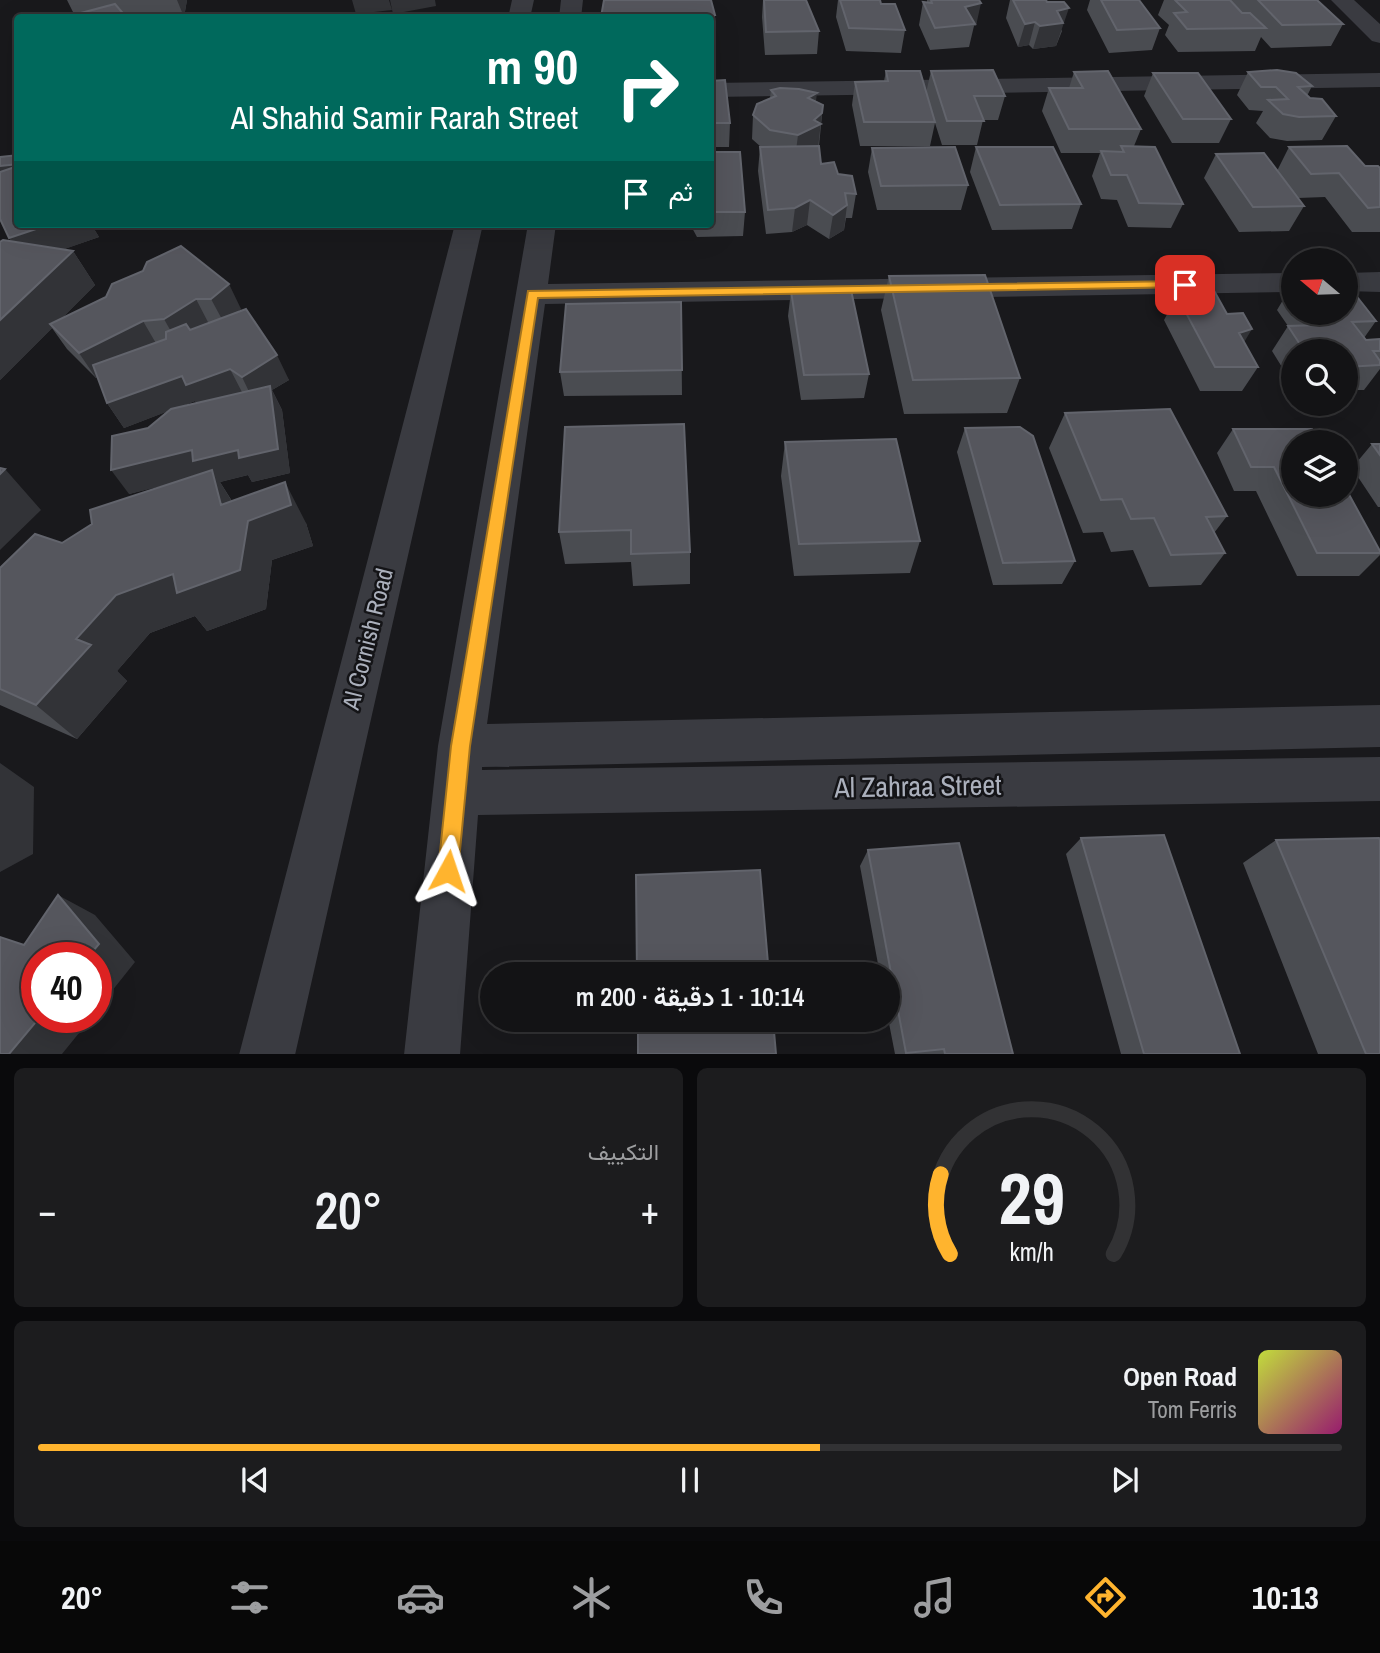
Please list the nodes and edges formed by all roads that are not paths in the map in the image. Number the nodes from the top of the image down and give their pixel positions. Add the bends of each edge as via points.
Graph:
1 (1342, 0) edge
2 (1380, 36) edge
3 (1380, 80) edge
4 (714, 90) edge
5 (468, 228) edge
6 (541, 228) edge
7 (1358, 282) edge
8 (1380, 282) edge
9 (1281, 283) edge
10 (532, 294) junction
11 (1380, 726) edge
12 (461, 746) junction
13 (1380, 779) edge
14 (455, 793) junction
15 (267, 1054) edge
16 (432, 1054) edge

1 - 2 street
3 - 4 street
5 - 15 street, Al Cornish Road
6 - 10 street
7 - 8 street
9 - 10 street
10 - 12 street
11 - 12 street, Al Zahraa Street
12 - 14 street
13 - 14 street, Al Zahraa Street
14 - 16 street

